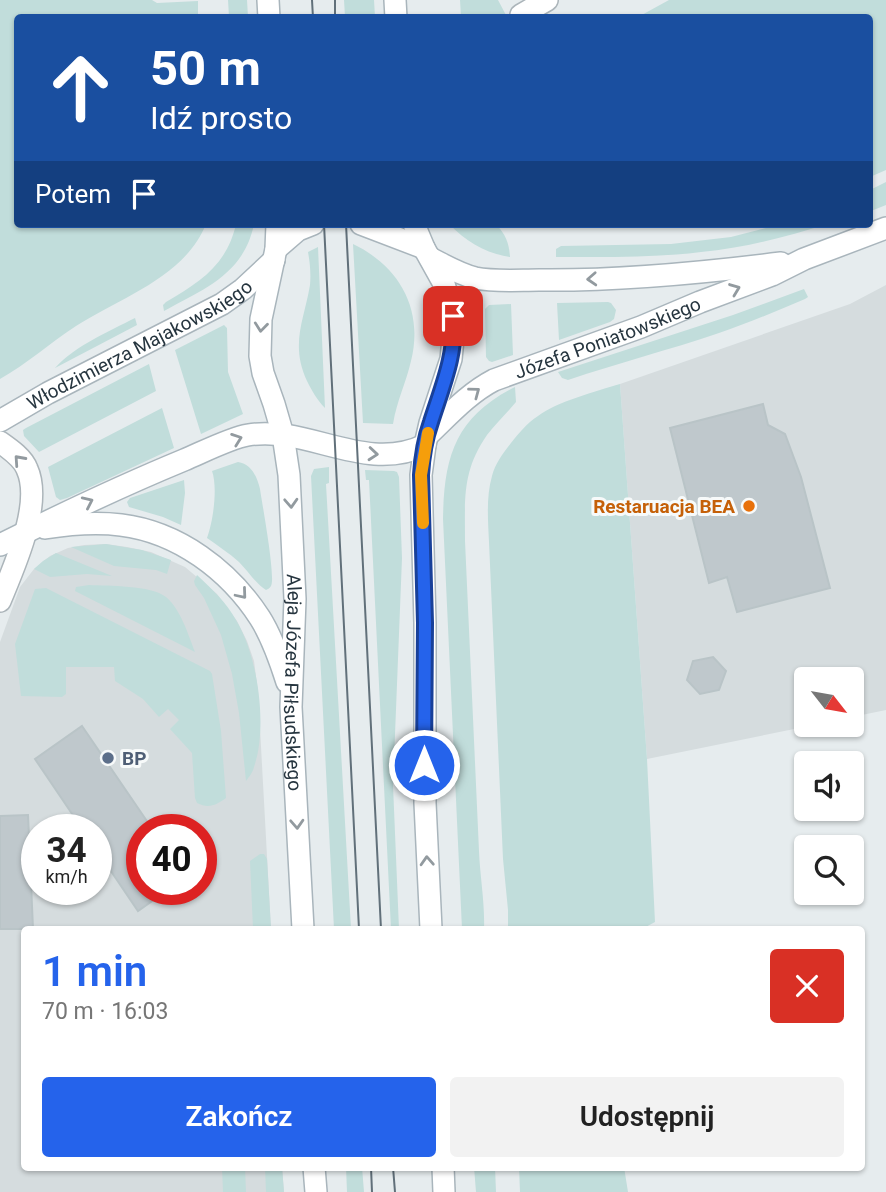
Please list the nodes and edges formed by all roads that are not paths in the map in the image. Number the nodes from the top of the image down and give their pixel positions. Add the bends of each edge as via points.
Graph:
1 (547, 0) edge
2 (523, 14) edge
3 (277, 228) edge
4 (303, 228) edge
5 (370, 228) edge
6 (416, 228) edge
7 (886, 228) edge
8 (427, 253) junction
9 (275, 254) junction
10 (804, 260) junction
11 (0, 421) edge
12 (282, 435) junction
13 (426, 441) junction
14 (0, 442) edge
15 (26, 531) junction
16 (0, 545) edge
17 (0, 601) edge
18 (291, 707) junction
19 (303, 926) edge
20 (430, 926) edge
21 (314, 1171) edge
22 (443, 1171) edge
23 (316, 1192) edge
24 (444, 1192) edge

1 - 2 street
3 - 9 street, Aleja Józefa Piłsudskiego
4 - 9 street, Włodzimierza Majakowskiego
5 - 8 street, Józefa Poniatowskiego
6 - 8 street
7 - 10 street, Józefa Poniatowskiego
10 -> 8 street, Józefa Poniatowskiego via 654,276 561,280 475,278
8 - 13 street via 444,284 454,329 451,359
9 - 11 street, Włodzimierza Majakowskiego via 222,304
9 -> 12 street, Aleja Józefa Piłsudskiego via 261,319 260,356
13 -> 10 street, Józefa Poniatowskiego via 460,403 494,380 641,327
12 -> 13 street via 387,455 404,453
15 -> 12 street via 241,437
12 -> 18 street, Aleja Józefa Piłsudskiego via 289,475 295,586
20 -> 13 street via 421,475
15 -> 14 street via 32,501 27,468
15 - 16 street
15 - 17 street
15 -> 18 street via 122,525 191,550 229,579 261,619 280,661
18 -> 19 street, Aleja Józefa Piłsudskiego
21 - 23 street
22 - 24 street

